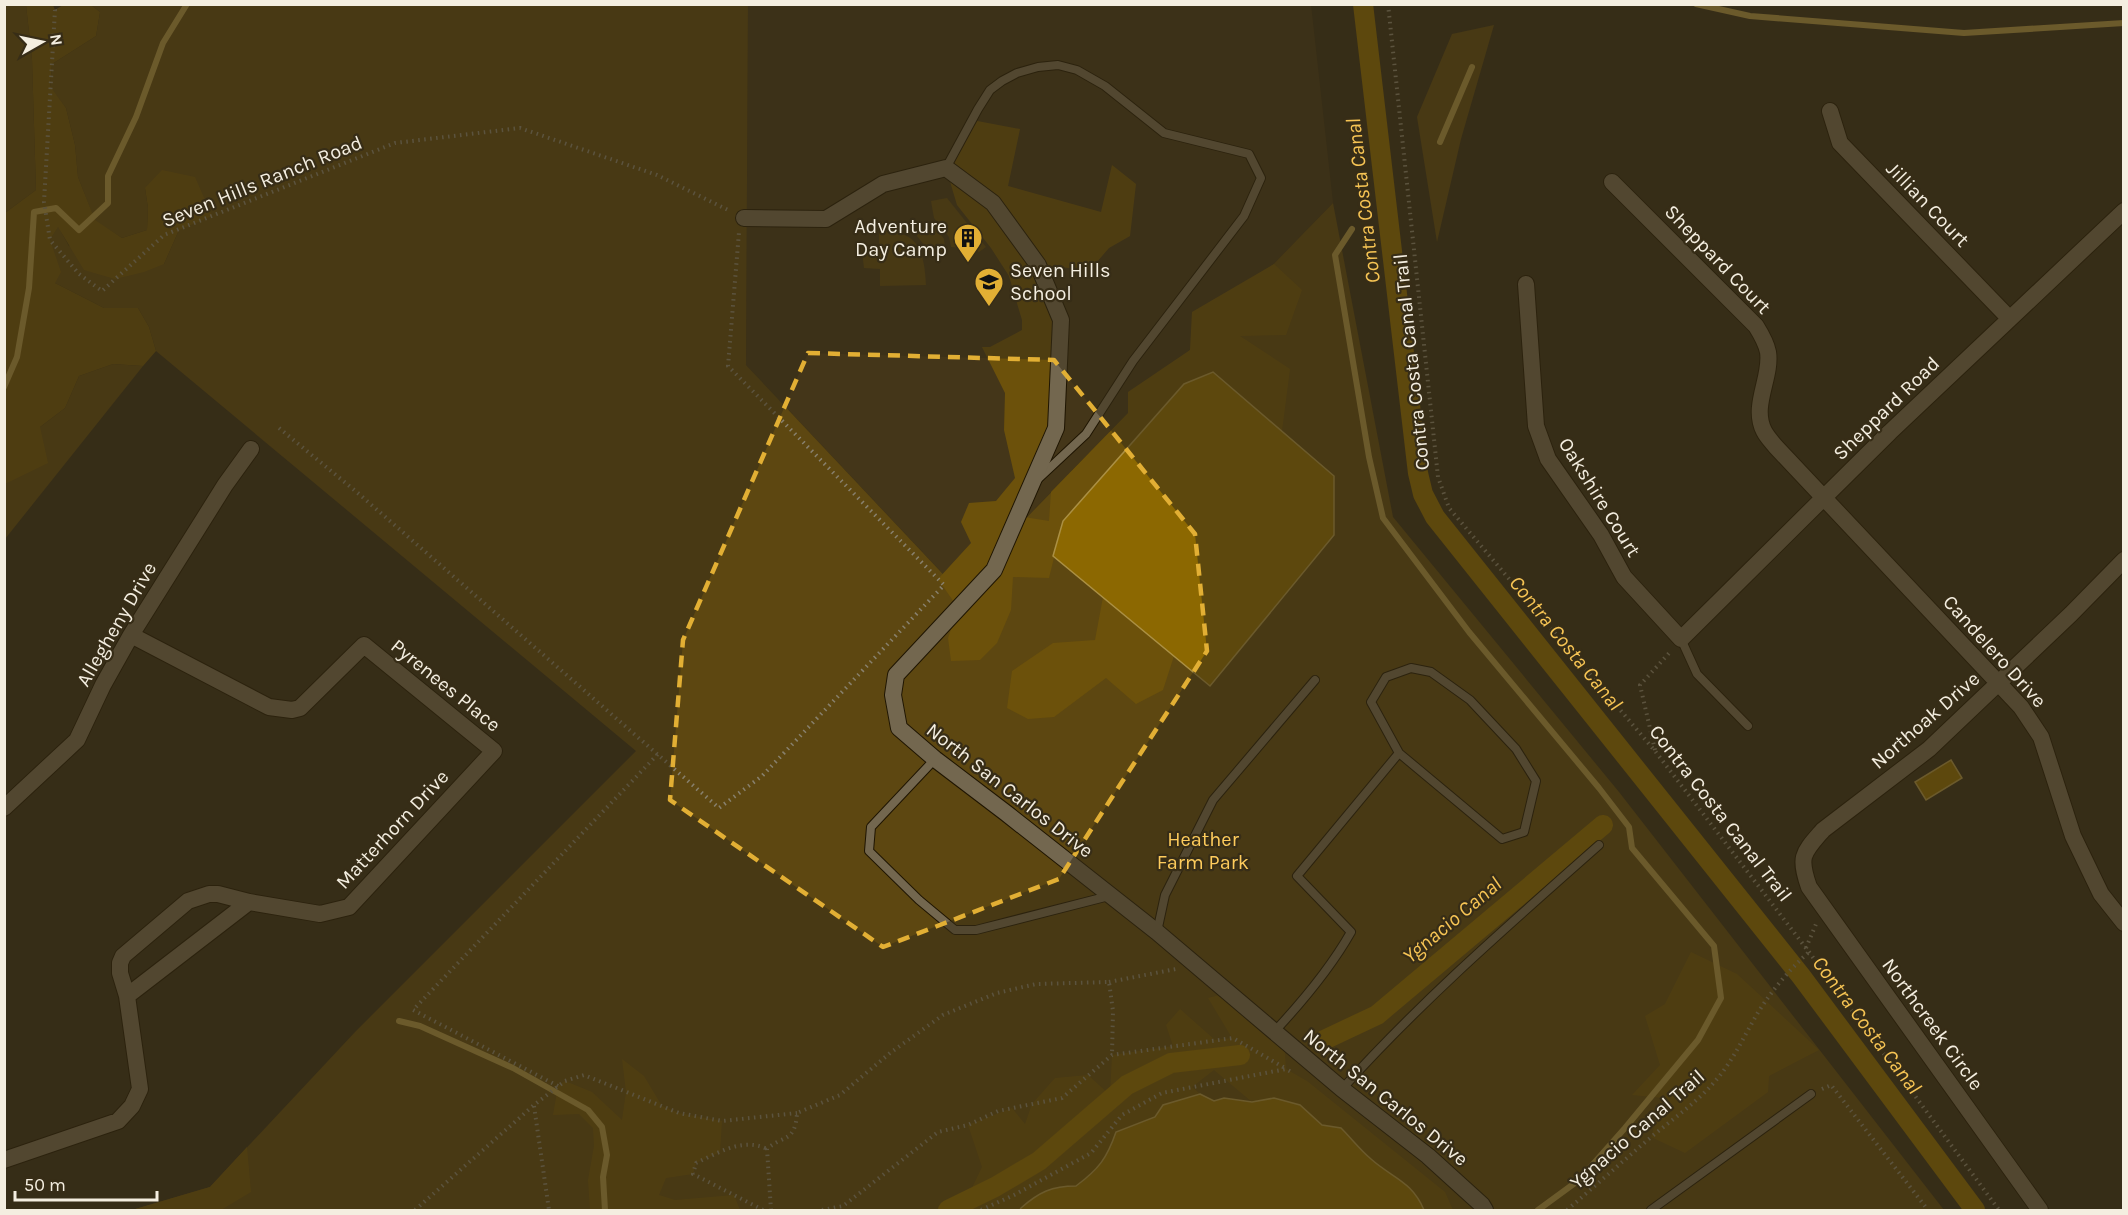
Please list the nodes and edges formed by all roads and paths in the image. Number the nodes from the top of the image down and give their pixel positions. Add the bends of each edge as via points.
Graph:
1 (53, 4) edge
2 (1388, 4) edge
3 (1830, 111) dead end
4 (946, 168) junction
5 (1612, 182) dead end
6 (2124, 211) edge
7 (742, 217) junction
8 (1526, 284) dead end
9 (2009, 318) junction
10 (279, 428) dead end
11 (252, 449) dead end
12 (1030, 486) junction
13 (1824, 497) junction
14 (2124, 560) edge
15 (134, 629) junction
16 (1681, 639) junction
17 (1315, 680) dead end
18 (2000, 682) junction
19 (1748, 726) dead end
20 (494, 750) joint
21 (1655, 751) junction
22 (1399, 753) junction
23 (658, 754) junction
24 (935, 759) junction
25 (4, 808) edge
26 (1599, 845) dead end
27 (1803, 858) joint
28 (1109, 896) junction
29 (249, 902) junction
30 (2124, 923) edge
31 (1157, 932) junction
32 (1809, 952) junction
33 (1194, 966) junction
34 (1108, 982) junction
35 (127, 996) junction
36 (1274, 1032) junction
37 (1112, 1054) junction
38 (1286, 1069) junction
39 (1300, 1077) dead end
40 (558, 1086) junction
41 (1342, 1089) junction
42 (1811, 1094) joint
43 (534, 1105) junction
44 (796, 1113) junction
45 (767, 1149) junction
46 (4, 1160) edge
47 (416, 1210) edge
48 (549, 1210) edge
49 (763, 1210) edge
50 (771, 1210) edge
51 (822, 1210) edge
52 (981, 1210) edge
53 (1485, 1210) edge
54 (1567, 1210) edge
55 (1651, 1210) edge
56 (1928, 1210) edge
57 (1999, 1210) edge
58 (2040, 1210) edge

1 - 7 path, Seven Hills Ranch Road via 44,202 50,240 80,274 102,291 164,236 395,143 520,128 657,175
2 - 21 path, Contra Costa Canal Trail via 1438,477 1449,508
3 - 9 street, Jillian Court via 1840,143
4 - 7 street via 883,184 826,219
4 - 12 street, North San Carlos Drive via 993,203 1038,265 1061,320 1056,428
4 - 12 lane via 990,90 1017,73 1058,65 1077,70 1105,86 1164,133 1249,154 1261,178 1244,216 1133,361 1086,434
5 - 13 street, Sheppard Court via 1756,326 1768,352 1761,399 1763,430
6 - 9 street, Sheppard Road
7 - 23 path via 728,366 944,585 762,776 719,808
8 - 16 street, Oakshire Court via 1536,426 1548,459 1601,535 1624,577
9 - 13 street, Sheppard Road
10 - 23 path
11 - 15 street, Allegheny Drive
12 - 24 street, North San Carlos Drive via 994,570 896,675 893,695 899,728
13 - 16 street, Sheppard Road
13 - 18 street, Candelero Drive
14 - 18 street, Northoak Drive
15 - 20 street, Pyrenees Place via 270,707 284,710 300,708 364,645
15 - 25 street, Allegheny Drive via 77,740
16 - 19 lane via 1697,674
16 - 21 path via 1640,685
17 - 31 lane via 1213,800 1165,895
18 - 27 street, Northoak Drive via 1929,749 1823,830
18 - 30 street, Candelero Drive via 2041,737 2073,836 2101,894
20 - 29 street, Matterhorn Drive via 349,907 320,914
21 - 32 path, Contra Costa Canal Trail
22 - 22 lane via 1502,839 1524,832 1536,780 1516,749 1470,700 1431,672 1411,668 1386,677 1371,702
22 - 36 lane via 1297,876 1351,932 1302,1003
23 - 40 path via 413,1010
24 - 28 street, North San Carlos Drive
24 - 28 lane via 871,827 869,851 955,930 976,930
26 - 41 lane via 1384,1042
27 - 58 street, Northcreek Circle via 1809,887
28 - 31 street, North San Carlos Drive
29 - 35 street
29 - 35 street, Matterhorn Drive via 218,894 188,901 123,956 120,973
31 - 33 street, North San Carlos Drive
32 - 54 path, Ygnacio Canal Trail via 1788,972 1758,1012 1722,1073 1696,1102
32 - 57 path, Contra Costa Canal Trail
33 - 34 path
33 - 36 street, North San Carlos Drive
34 - 37 path via 1113,1011
34 - 44 path via 1036,984 997,993 943,1015 840,1095
35 - 46 street, Matterhorn Drive via 140,1089 132,1106 118,1121
36 - 41 street, North San Carlos Drive
37 - 38 path via 1233,1038
37 - 51 path via 1062,1098 998,1111 968,1125 938,1132 843,1206
38 - 39 path
38 - 52 path via 1162,1094 1122,1115 1091,1153
40 - 43 path
40 - 44 path via 584,1075 679,1113 722,1121
41 - 53 street, North San Carlos Drive via 1428,1156
42 - 55 lane
42 - 56 path via 1831,1085
43 - 47 path
43 - 48 path
44 - 45 path via 796,1126 788,1139
45 - 49 path via 755,1143 732,1147 696,1163 693,1174
45 - 50 path

